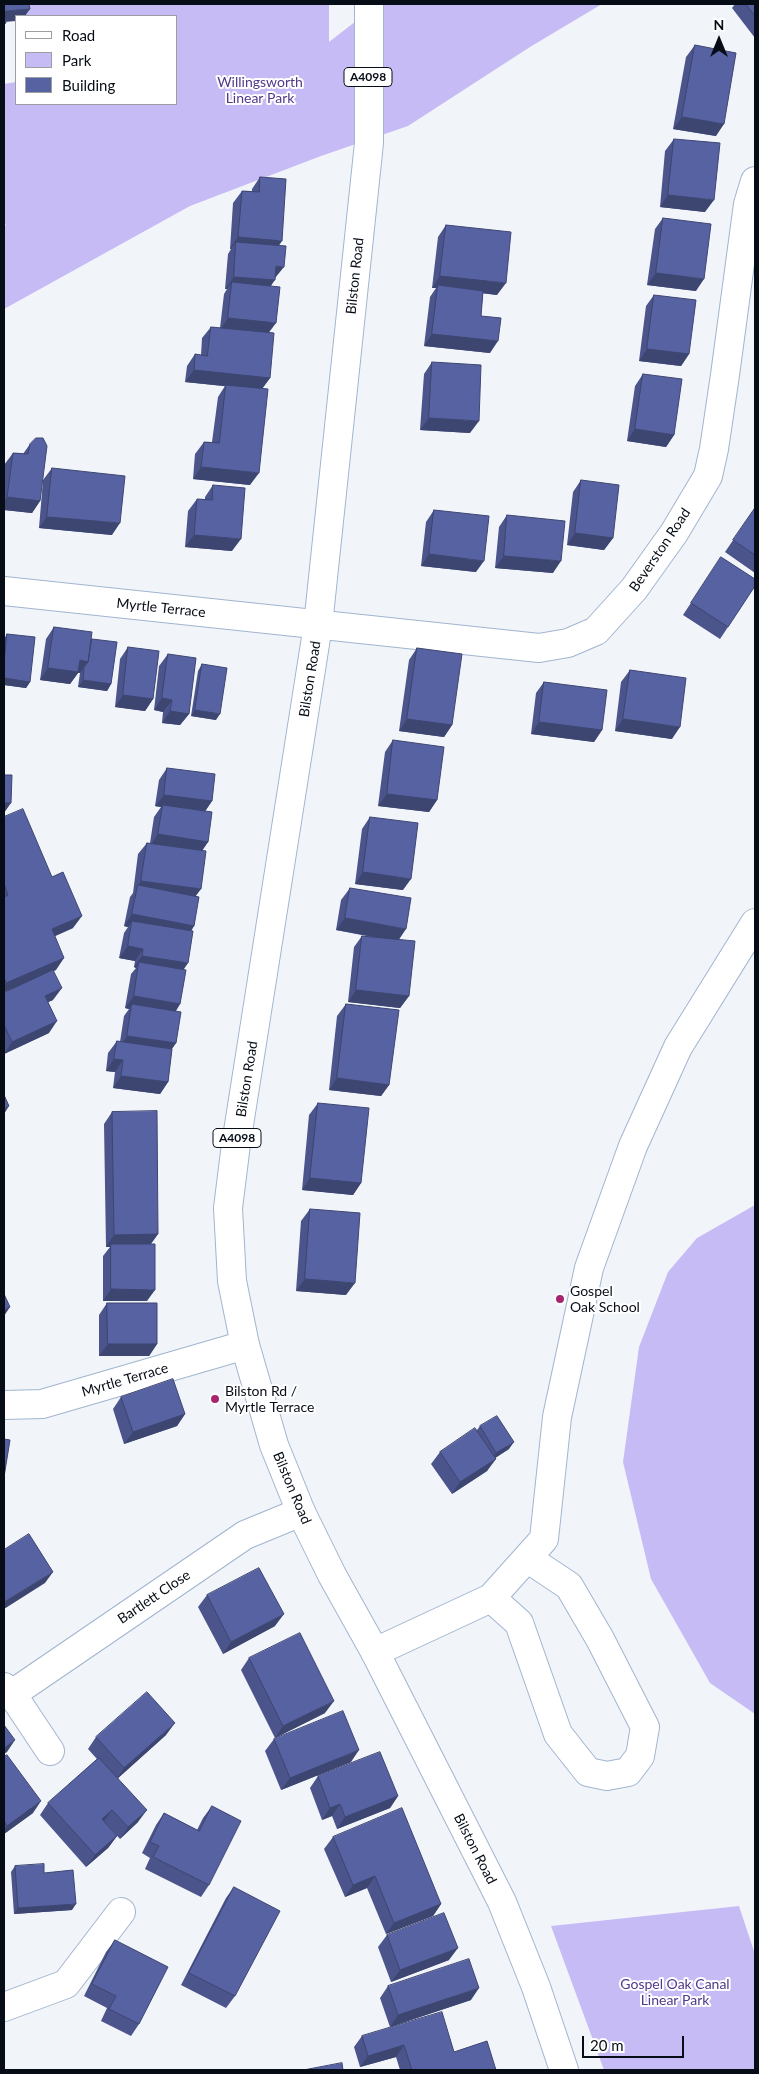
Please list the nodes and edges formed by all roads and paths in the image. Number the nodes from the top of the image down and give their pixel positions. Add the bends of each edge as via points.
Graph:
1 (369, 8) edge
2 (755, 181) edge
3 (4, 591) edge
4 (318, 625) junction
5 (755, 923) edge
6 (246, 1345) junction
7 (4, 1405) edge
8 (301, 1512) junction
9 (527, 1558) junction
10 (491, 1598) junction
11 (375, 1652) junction
12 (8, 1690) edge
13 (50, 1751) dead end
14 (121, 1912) dead end
15 (4, 2007) edge
16 (564, 2070) edge

1 - 4 main road, Bilston Road / A4098 via 369,143
2 - 4 main road, Beverston Road via 748,204 708,476 674,533 634,589 596,631 568,643 539,648
3 - 4 main road, Myrtle Terrace
4 - 6 main road, Bilston Road / A4098 via 228,1208 232,1281
5 - 9 main road via 678,1047 633,1146 589,1268 557,1417 544,1539
6 - 7 main road, Myrtle Terrace via 42,1404
6 - 8 main road, Bilston Road / A4098 via 274,1445
8 - 11 main road, Bilston Road / A4098
8 - 12 main road, Bartlett Close via 245,1536
9 - 10 main road
9 - 10 main road via 569,1586 645,1727 640,1756 628,1772 607,1776 588,1772 558,1734 519,1623
10 - 11 main road
11 - 16 main road, Bilston Road / A4098 via 502,1902
12 - 13 main road, Bartlett Close
14 - 15 main road via 66,1984

